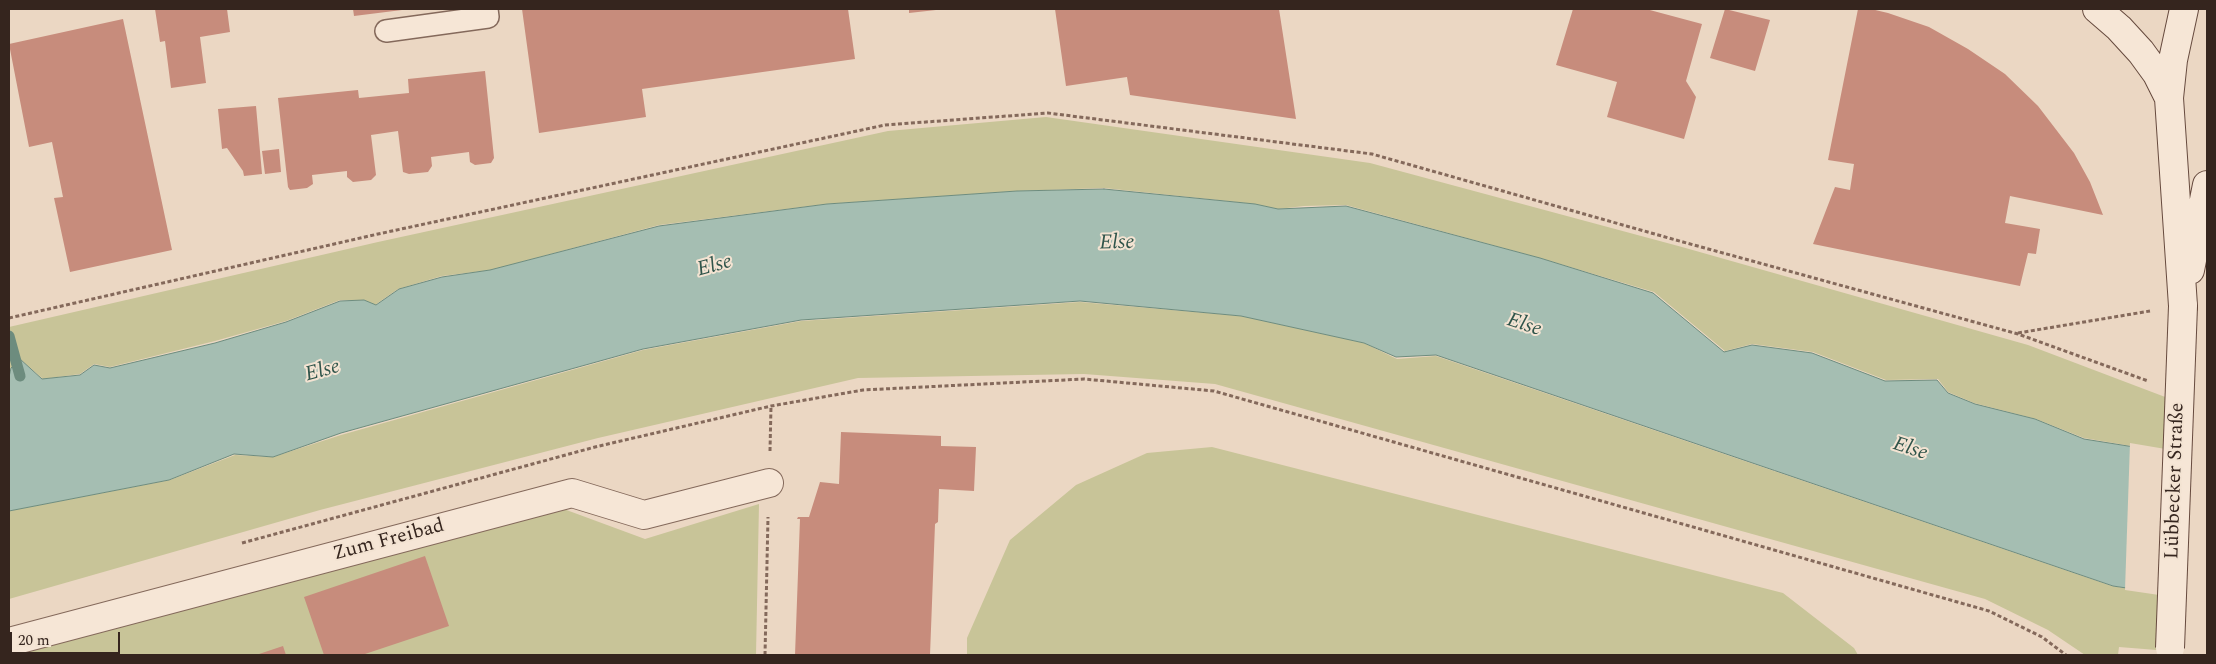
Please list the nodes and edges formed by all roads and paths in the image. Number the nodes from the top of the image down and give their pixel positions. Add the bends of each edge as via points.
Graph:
1 (487, 9) edge
2 (2097, 9) edge
3 (2184, 9) edge
4 (386, 31) dead end
5 (2170, 98) junction
6 (2207, 185) edge
7 (2183, 306) junction
8 (9, 318) edge
9 (2018, 334) junction
10 (2153, 383) dead end
11 (771, 406) junction
12 (769, 483) junction
13 (233, 546) dead end
14 (9, 642) edge
15 (2170, 652) edge
16 (765, 655) edge
17 (2066, 655) edge

1 - 4 lane via 488,17
2 - 5 main road via 2141,52
3 - 5 main road, Lübbecker Straße via 2173,60
5 - 7 main road, Lübbecker Straße
6 - 7 main road, Lübbecker Straße
7 - 9 path
7 - 15 main road, Lübbecker Straße, bridge
8 - 9 path via 378,234 885,125 1048,113 1372,154
9 - 10 path
11 - 12 path
11 - 13 path via 594,447
11 - 17 path via 863,390 1084,379 1214,391 1989,611 2042,637
12 - 14 main road, Zum Freibad via 644,515 572,493
12 - 16 path

